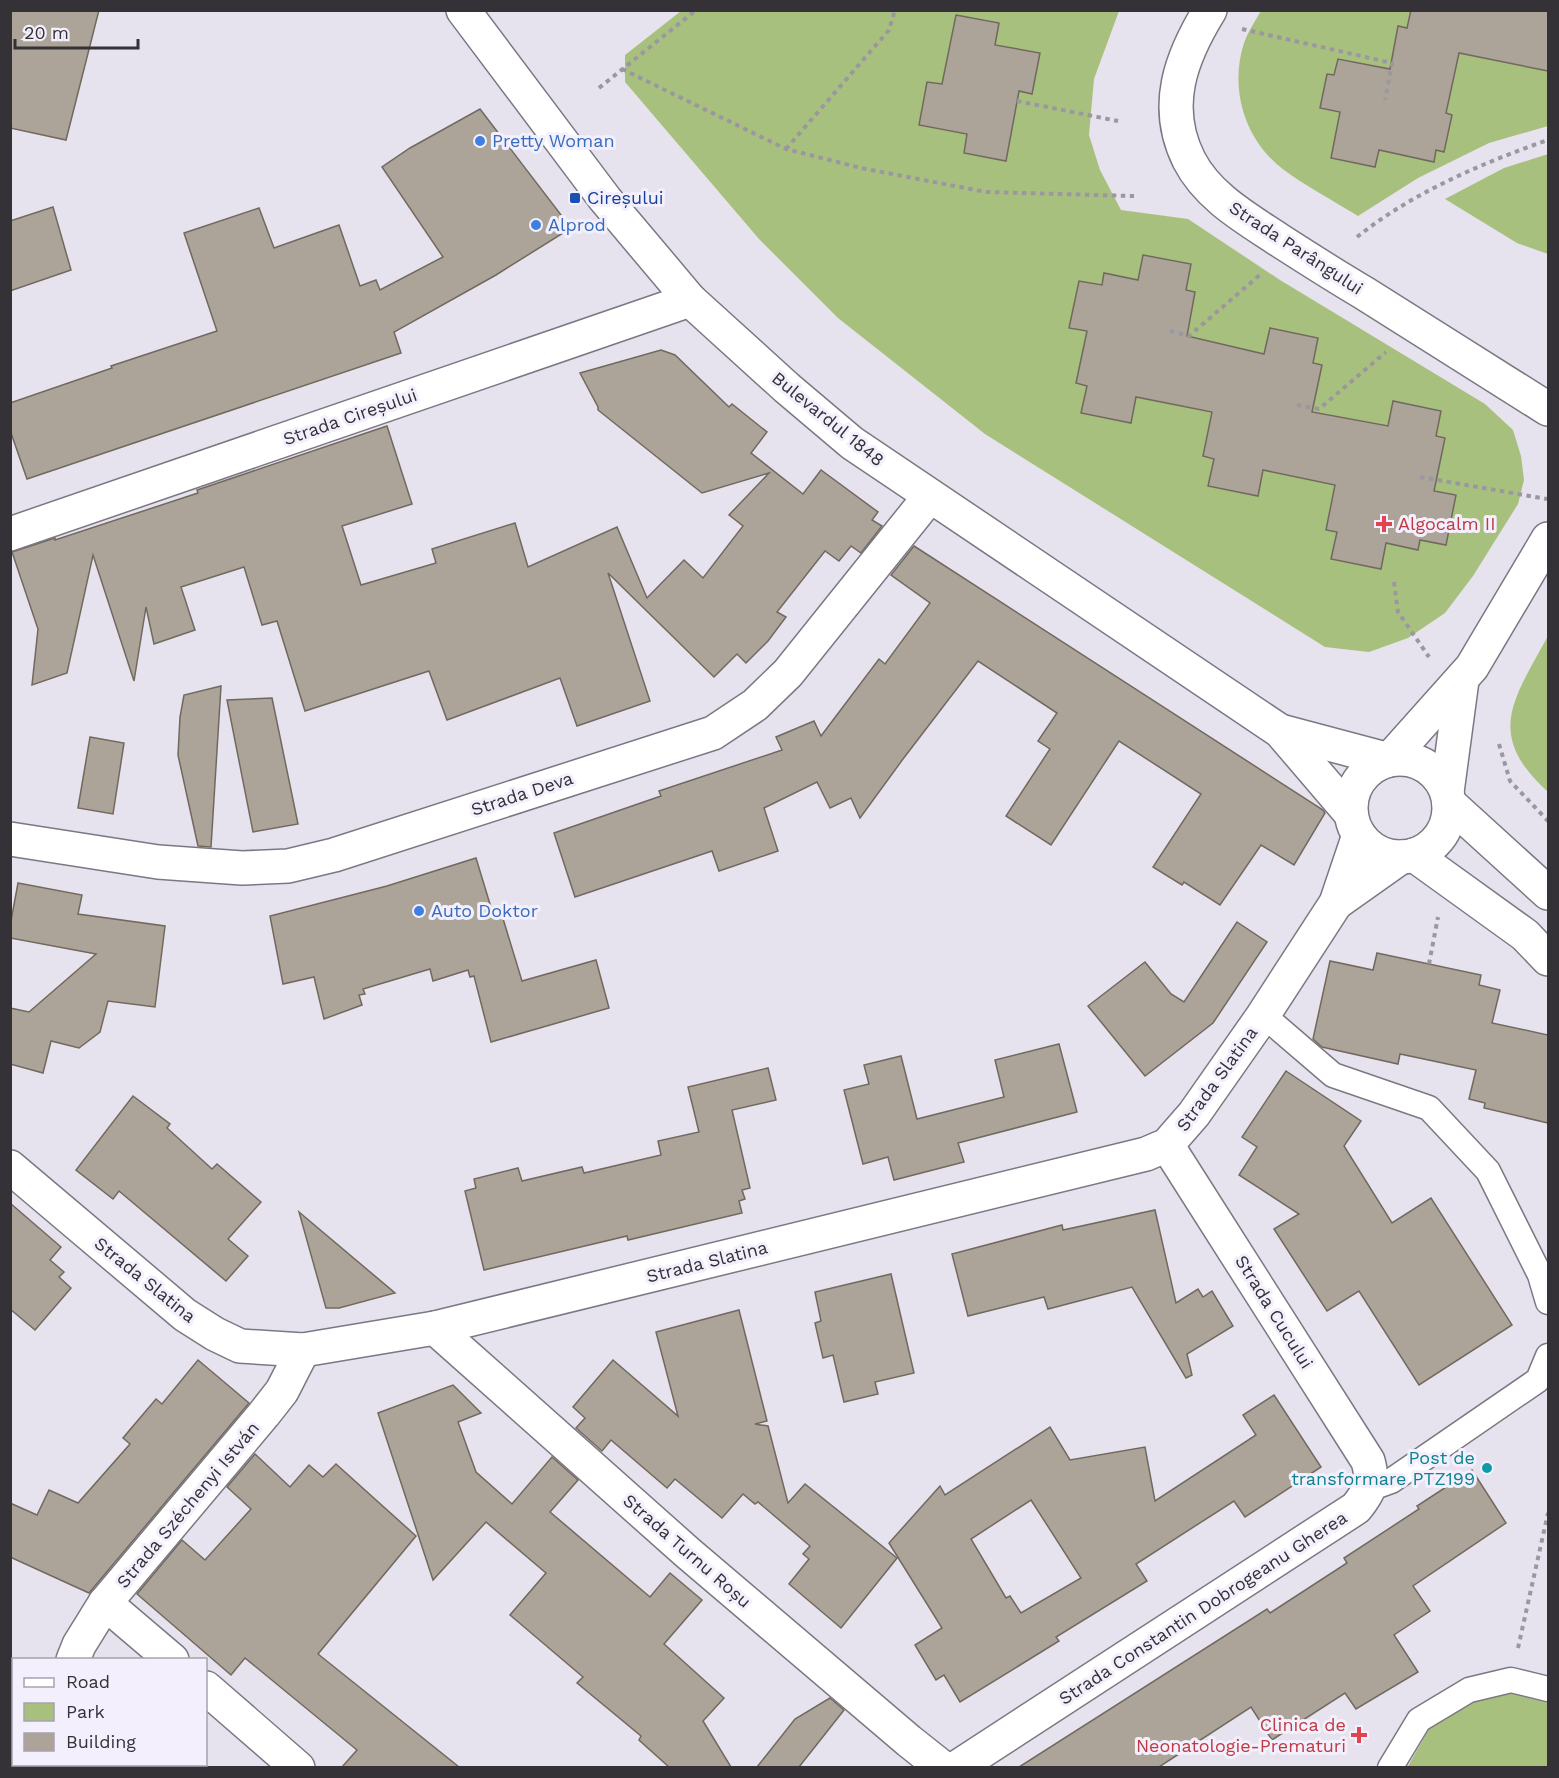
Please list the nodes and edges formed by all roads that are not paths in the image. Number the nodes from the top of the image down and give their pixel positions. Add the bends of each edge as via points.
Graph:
1 (463, 10) edge
2 (1210, 10) edge
3 (690, 300) junction
4 (1548, 409) edge
5 (930, 496) junction
6 (10, 534) edge
7 (1548, 539) edge
8 (1462, 680) junction
9 (1280, 731) junction
10 (1389, 760) junction
11 (1448, 798) junction
12 (1355, 824) junction
13 (10, 839) edge
14 (1408, 856) junction
15 (1548, 893) edge
16 (1336, 903) junction
17 (1548, 959) edge
18 (1262, 1017) junction
19 (1167, 1144) junction
20 (10, 1167) edge
21 (1548, 1302) edge
22 (435, 1328) junction
23 (303, 1350) junction
24 (1548, 1356) edge
25 (1371, 1483) junction
26 (105, 1603) junction
27 (73, 1658) edge
28 (171, 1658) edge
29 (207, 1689) edge
30 (1548, 1689) edge
31 (298, 1767) edge
32 (943, 1767) edge
33 (956, 1767) edge
34 (1390, 1767) edge

1 - 3 street, Bulevardul 1848 via 605,199
2 - 4 street, Strada Parângului via 1180,71 1176,102 1178,133 1203,181 1228,206
3 - 5 street, Bulevardul 1848 via 852,443
3 - 6 street, Strada Cireșului
5 - 9 street, Bulevardul 1848
5 - 13 street, Strada Deva via 788,673 754,705 713,733 334,855 288,866 242,868 158,862
7 - 8 street
8 - 10 street
8 - 11 street
9 - 10 street, Bulevardul 1848
9 - 12 street, Bulevardul 1848
10 - 11 street, Bulevardul 1848 via 1420,763 1433,771
10 - 12 street via 1364,774 1356,786 1351,800
11 - 14 street via 1448,820 1441,836 1430,848
11 - 15 street, Bulevardul 1848
12 - 14 street, Bulevardul 1848 via 1370,847 1385,855
12 - 16 street, Strada Slatina
14 - 16 street, Strada Slatina
14 - 17 street, Bulevardul 1848 via 1525,935
16 - 18 street, Strada Slatina
18 - 19 street, Strada Slatina via 1208,1097
18 - 21 lane via 1333,1075 1429,1108 1488,1171 1540,1275
19 - 22 street, Strada Slatina via 1146,1154
19 - 25 street, Strada Cucului via 1368,1461
20 - 23 street, Strada Slatina via 184,1315 240,1346
22 - 23 street, Strada Slatina
22 - 32 street, Strada Turnu Roșu via 688,1553
23 - 26 street, Strada Széchenyi István via 264,1414
24 - 25 lane via 1538,1380 1391,1481
25 - 33 street, Strada Constantin Dobrogeanu Gherea via 1356,1508
26 - 27 street, Strada Széchenyi István
26 - 28 street
29 - 31 street
30 - 34 lane via 1511,1680 1468,1690 1419,1720

